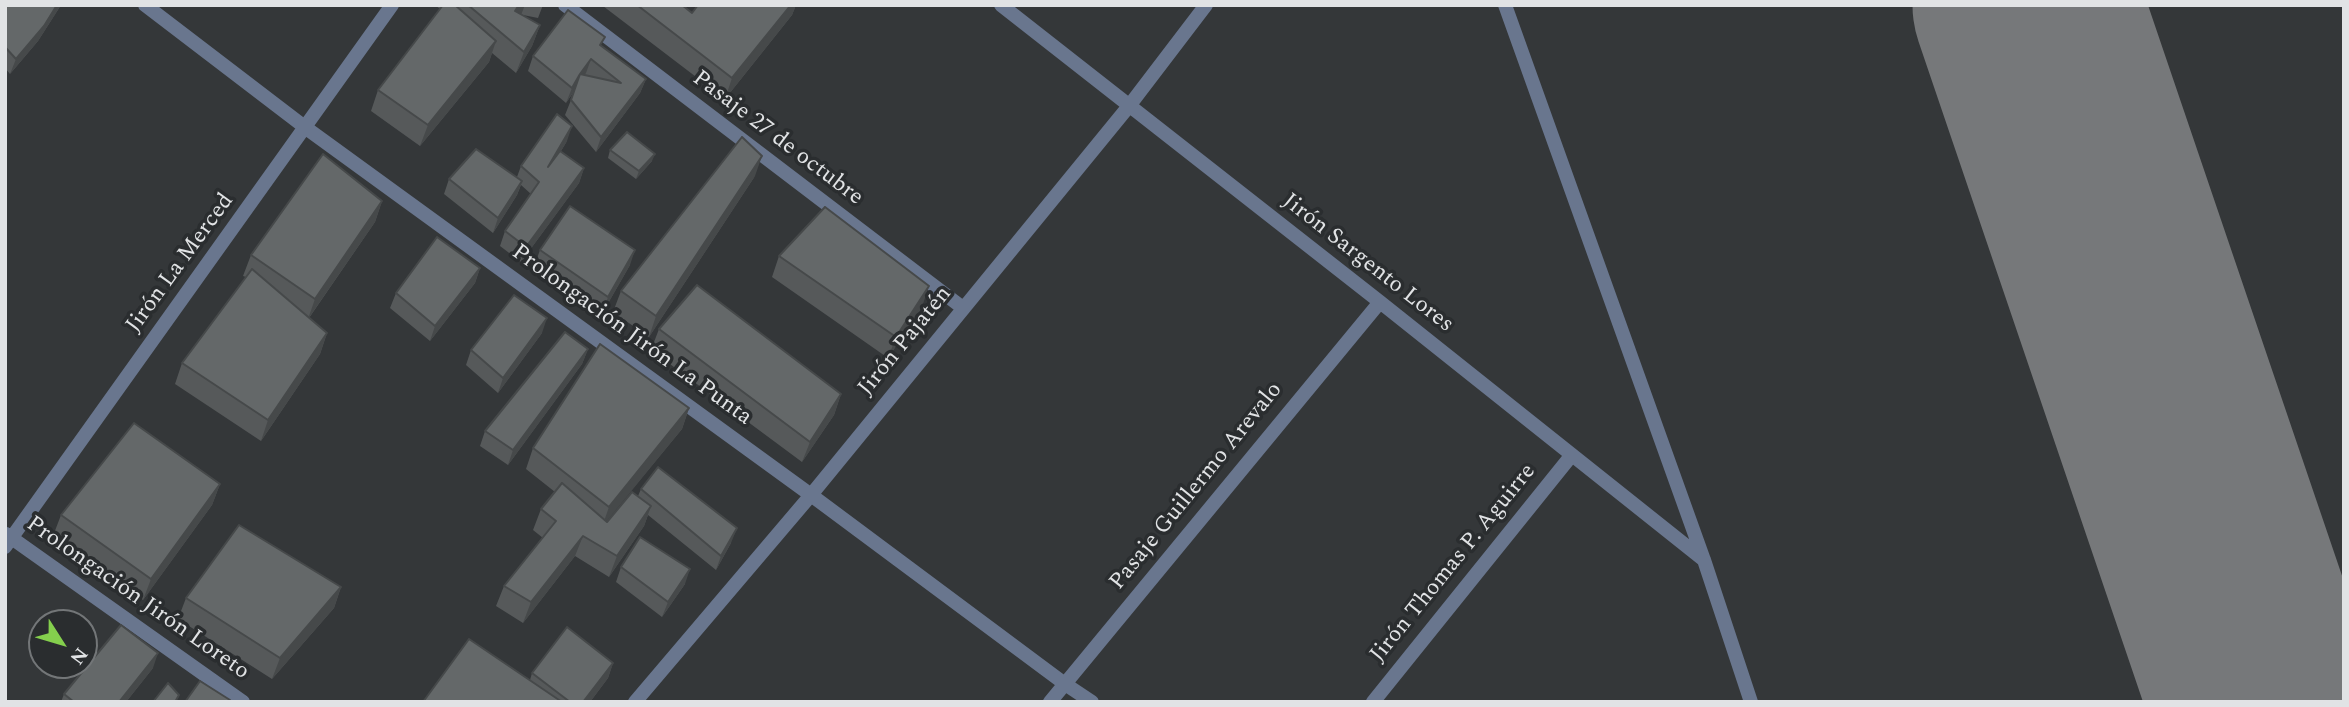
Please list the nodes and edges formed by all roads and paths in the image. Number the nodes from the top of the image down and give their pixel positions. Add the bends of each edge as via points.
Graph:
1 (145, 5) edge
2 (392, 5) edge
3 (565, 5) edge
4 (1001, 5) edge
5 (1206, 5) edge
6 (1504, 5) edge
7 (1129, 106) junction
8 (306, 128) junction
9 (1380, 302) junction
10 (962, 308) junction
11 (1571, 456) junction
12 (811, 495) junction
13 (7, 540) edge
14 (1704, 560) junction
15 (1065, 684) junction
16 (243, 702) edge
17 (635, 702) edge
18 (1050, 702) edge
19 (1092, 702) edge
20 (1373, 702) edge
21 (1751, 702) edge

1 - 8 street, Prolongación Jirón La Punta
2 - 8 street, Jirón La Merced
3 - 10 street, Pasaje 27 de octubre
4 - 7 street, Jirón Sargento Lores
5 - 7 street, Jirón Pajatén
6 - 14 street
7 - 9 street, Jirón Sargento Lores
7 - 10 street, Jirón Pajatén
8 - 12 street, Prolongación Jirón La Punta
8 - 13 street, Jirón La Merced
9 - 11 street, Jirón Sargento Lores
9 - 15 street, Pasaje Guillermo Arevalo
10 - 12 street, Jirón Pajatén
11 - 14 street, Jirón Sargento Lores
11 - 20 street, Jirón Thomas P. Aguirre
12 - 15 street, Prolongación Jirón La Punta
12 - 17 street, Jirón Pajatén
13 - 16 street, Prolongación Jirón Loreto
14 - 21 street
15 - 18 street, Pasaje Guillermo Arevalo
15 - 19 street, Prolongación Jirón La Punta

